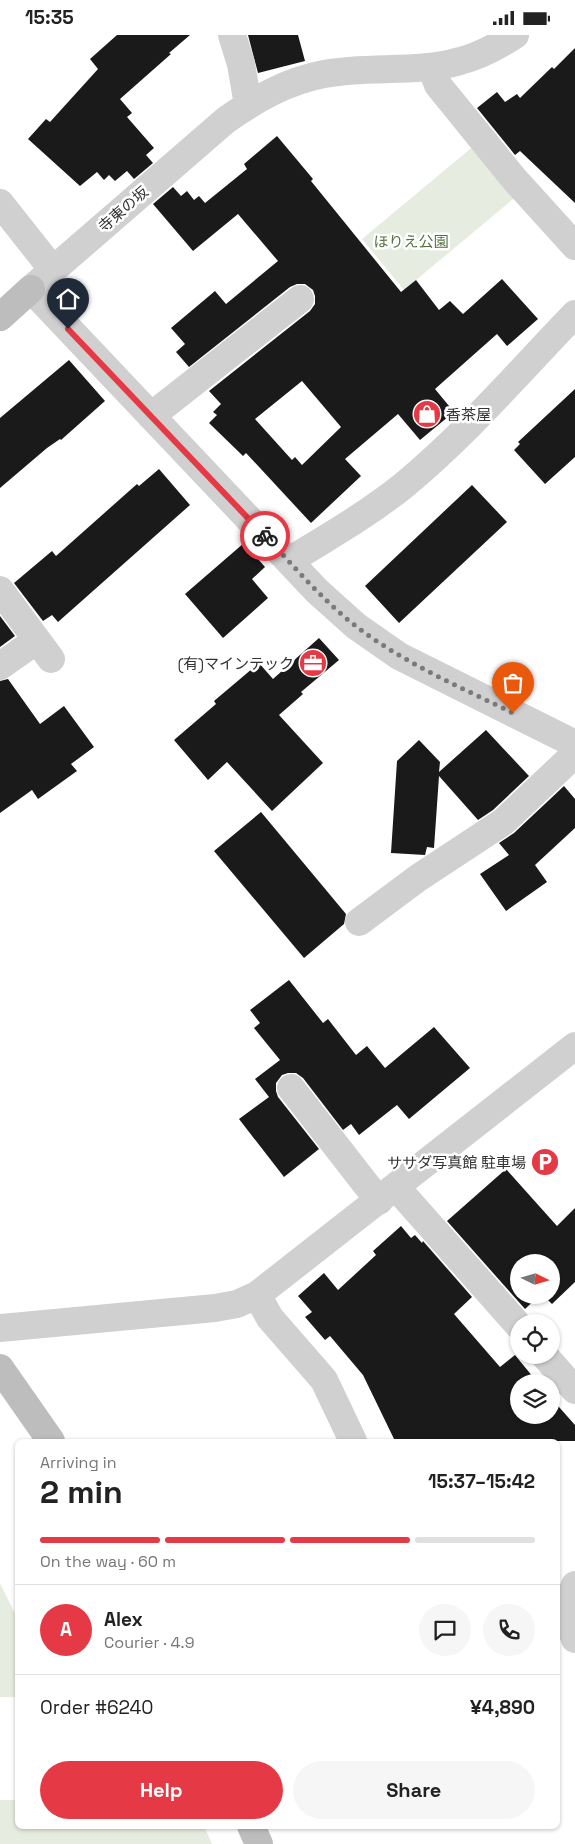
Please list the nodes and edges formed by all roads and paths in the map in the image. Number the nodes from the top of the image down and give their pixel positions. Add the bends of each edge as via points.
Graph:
1 (232, 35) edge
2 (515, 35) edge
3 (431, 67) junction
4 (248, 105) junction
5 (0, 203) edge
6 (575, 246) edge
7 (53, 270) junction
8 (31, 289) junction
9 (300, 299) dead end
10 (575, 314) edge
11 (0, 317) edge
12 (152, 416) junction
13 (289, 561) junction
14 (0, 590) edge
15 (0, 667) edge
16 (575, 744) edge
17 (575, 753) edge
18 (359, 922) dead end
19 (575, 1046) edge
20 (291, 1088) dead end
21 (388, 1194) junction
22 (257, 1295) junction
23 (510, 1318) edge
24 (0, 1328) edge
25 (552, 1364) edge
26 (0, 1368) edge
27 (575, 1391) edge
28 (51, 1439) edge
29 (353, 1439) edge
30 (568, 1589) edge
31 (575, 1639) edge
32 (252, 1829) edge
33 (259, 1844) edge

1 - 4 street
2 - 3 street, 寺東の坂 via 460,62
3 - 4 street, 寺東の坂 via 359,69 323,74 288,84
3 - 6 street via 438,85 515,180
4 - 7 street, 寺東の坂 via 226,120
5 - 7 street
7 - 8 street, 寺東の坂
8 - 11 main road, 寺東の坂
8 - 12 street
9 - 12 street
10 - 13 street via 430,463 372,509
12 - 13 street
13 - 16 street via 336,609 377,642 422,668
14 - 15 street via 44,649
17 - 18 street via 503,822
19 - 21 street
20 - 21 street
21 - 22 street
21 - 23 street
22 - 24 street via 237,1304 215,1308
22 - 29 street via 270,1318 324,1380
25 - 27 street
26 - 28 main road
30 - 31 street via 568,1619
32 - 33 main road

